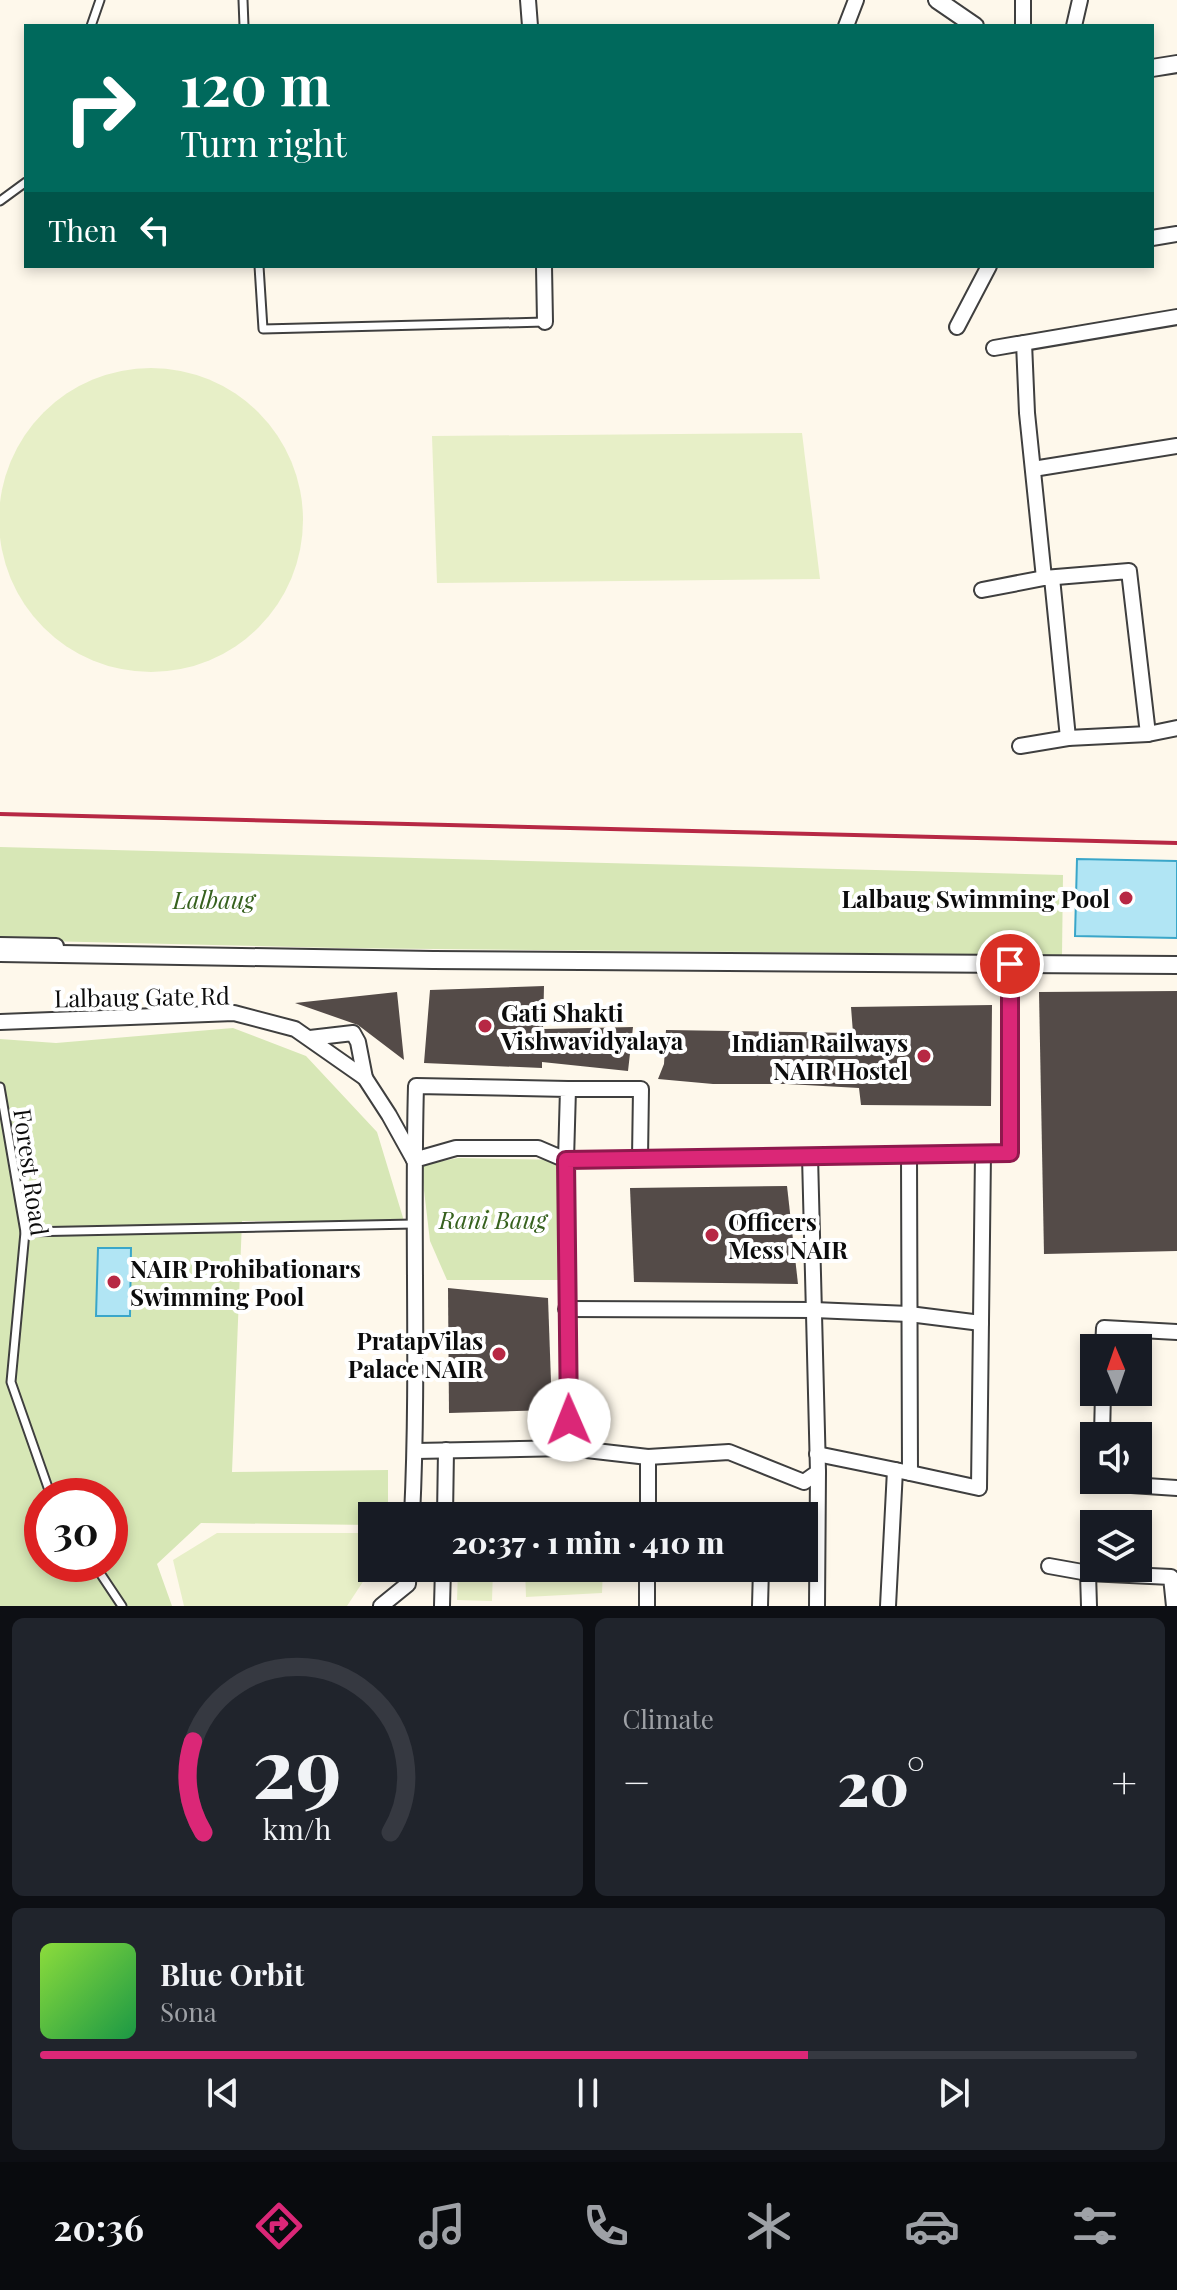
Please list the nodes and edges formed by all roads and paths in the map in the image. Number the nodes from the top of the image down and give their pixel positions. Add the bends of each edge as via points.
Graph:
1 (100, 0) edge
2 (243, 0) edge
3 (528, 0) edge
4 (856, 0) edge
5 (937, 0) edge
6 (1023, 0) edge
7 (1080, 0) edge
8 (92, 24) edge
9 (244, 24) edge
10 (530, 24) edge
11 (847, 24) edge
12 (972, 24) edge
13 (1023, 24) edge
14 (1074, 24) edge
15 (1177, 64) edge
16 (1154, 68) edge
17 (24, 183) edge
18 (0, 201) edge
19 (1177, 234) edge
20 (1154, 238) edge
21 (259, 268) edge
22 (544, 268) edge
23 (988, 268) edge
24 (1177, 317) edge
25 (545, 322) joint
26 (957, 327) dead end
27 (1024, 343) junction
28 (994, 348) dead end
29 (1177, 446) edge
30 (1033, 469) junction
31 (1048, 578) junction
32 (982, 590) dead end
33 (1177, 728) edge
34 (1148, 734) junction
35 (1068, 738) junction
36 (1020, 746) dead end
37 (0, 945) edge
38 (0, 953) edge
39 (433, 960) junction
40 (1010, 964) junction
41 (1177, 965) edge
42 (0, 1022) edge
43 (310, 1038) junction
44 (365, 1078) junction
45 (0, 1087) edge
46 (568, 1089) junction
47 (983, 1153) junction
48 (909, 1154) junction
49 (810, 1156) junction
50 (640, 1158) junction
51 (414, 1160) junction
52 (566, 1160) junction
53 (414, 1224) junction
54 (25, 1232) junction
55 (566, 1309) junction
56 (814, 1310) junction
57 (909, 1314) junction
58 (981, 1323) junction
59 (1177, 1332) edge
60 (1104, 1334) edge
61 (569, 1448) junction
62 (446, 1450) junction
63 (415, 1451) junction
64 (817, 1454) junction
65 (648, 1457) junction
66 (818, 1472) junction
67 (902, 1472) junction
68 (45, 1478) edge
69 (1152, 1486) edge
70 (1177, 1488) edge
71 (413, 1502) edge
72 (445, 1502) edge
73 (648, 1502) edge
74 (1049, 1566) dead end
75 (1080, 1572) edge
76 (1152, 1576) edge
77 (106, 1582) edge
78 (408, 1582) edge
79 (443, 1582) edge
80 (647, 1582) edge
81 (761, 1582) edge
82 (1088, 1582) edge
83 (122, 1606) edge
84 (381, 1606) edge
85 (442, 1606) edge
86 (647, 1606) edge
87 (760, 1606) edge
88 (817, 1606) edge
89 (888, 1606) edge
90 (1089, 1606) edge
91 (1174, 1606) edge

1 - 8 lane
2 - 9 lane
3 - 10 street
4 - 11 street
5 - 12 street
6 - 13 street
7 - 14 street
15 - 16 street
17 - 18 lane
19 - 20 street
21 - 25 lane via 263,329
22 - 25 street
23 - 26 street
24 - 27 street
27 - 28 street
27 - 30 street
29 - 30 street
30 - 31 street
31 - 32 street
31 - 34 street via 1129,571
31 - 35 street
33 - 34 street
34 - 35 street
35 - 36 street
37 - 39 street via 410,954
38 - 39 street
39 - 40 street
40 - 41 street
40 - 47 street via 1010,1153
42 - 43 street, Lalbaug Gate Rd via 234,1013
43 - 44 street, Lalbaug Gate Rd
43 - 44 street via 353,1033
44 - 51 street, Lalbaug Gate Rd
45 - 54 lane, Forest Road
46 - 50 street via 641,1089
46 - 51 street via 416,1086
46 - 52 street
47 - 48 street
47 - 58 street
48 - 49 street
48 - 57 street
49 - 50 street
49 - 56 street
50 - 52 street
51 - 52 street via 456,1148 538,1148
51 - 53 street
52 - 55 street
53 - 54 lane
53 - 63 street
54 - 68 lane, Forest Road via 11,1382
55 - 56 street
55 - 61 street
56 - 57 street
56 - 64 street
57 - 58 street
57 - 67 street
58 - 67 street via 979,1488
59 - 60 street via 1104,1328
61 - 62 street
61 - 65 street
62 - 63 street
62 - 72 street
63 - 71 street
64 - 66 street
64 - 67 street
65 - 66 street via 729,1452 804,1482
65 - 73 street
66 - 88 street
67 - 89 street
69 - 70 street
74 - 75 street
76 - 91 street via 1171,1577
77 - 83 lane
78 - 84 street
79 - 85 street
80 - 86 street
81 - 87 street
82 - 90 street

